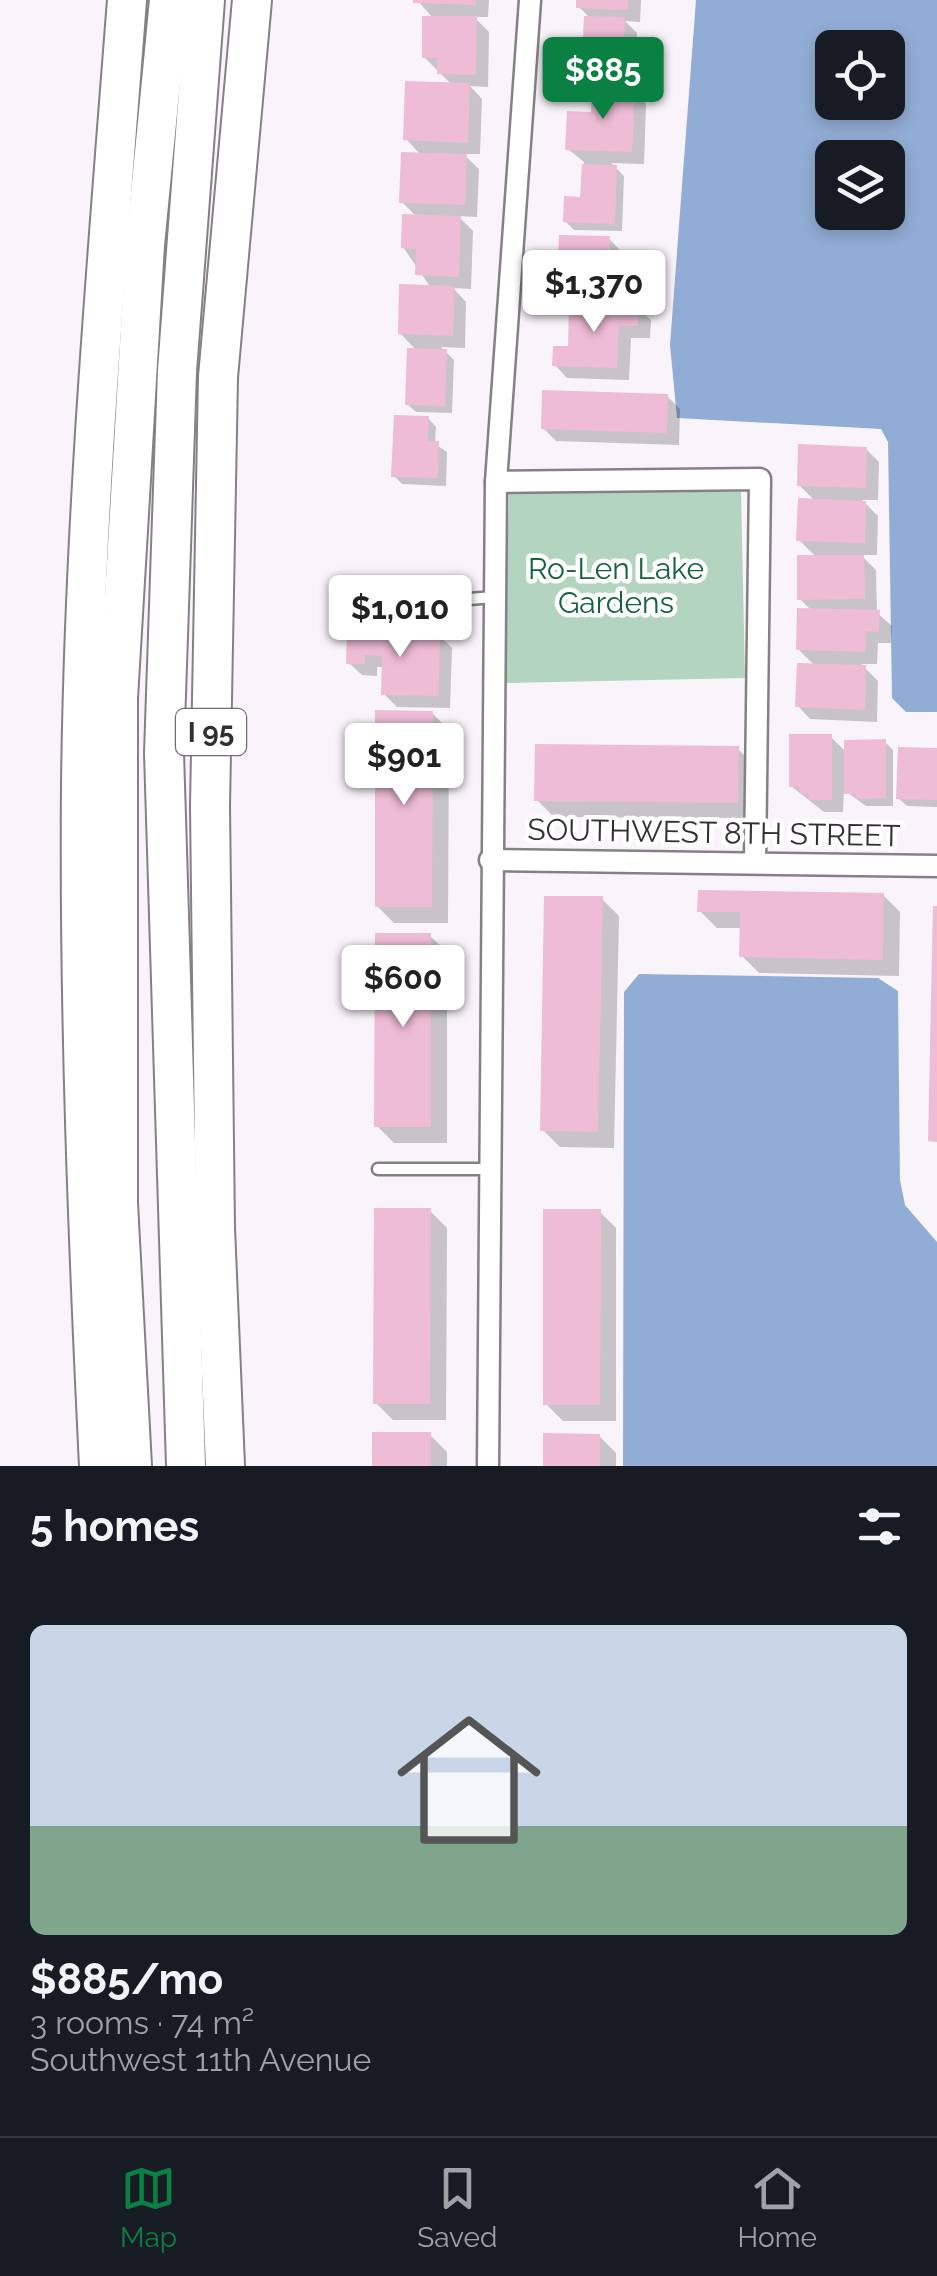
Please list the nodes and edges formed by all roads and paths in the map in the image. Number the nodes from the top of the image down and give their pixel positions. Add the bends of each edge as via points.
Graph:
1 (126, 0) edge
2 (170, 0) edge
3 (205, 0) edge
4 (252, 0) edge
5 (530, 0) edge
6 (496, 482) junction
7 (494, 596) junction
8 (384, 606) dead end
9 (490, 860) junction
10 (756, 863) junction
11 (937, 866) edge
12 (378, 1169) dead end
13 (489, 1169) junction
14 (98, 1466) edge
15 (132, 1466) edge
16 (186, 1466) edge
17 (226, 1466) edge
18 (488, 1466) edge

1 - 14 highway via 98,384 81,784 86,1198
2 - 15 highway via 145,244 118,698 118,1202
3 - 16 highway via 177,371 164,753
4 - 17 highway, I 95 via 218,377 210,806
5 - 6 street
6 - 7 street
6 - 10 street via 760,479
7 - 8 lane
7 - 9 street
9 - 10 street, SOUTHWEST 8TH STREET
9 - 13 street
10 - 11 street, SOUTHWEST 8TH STREET
12 - 13 lane
13 - 18 street

